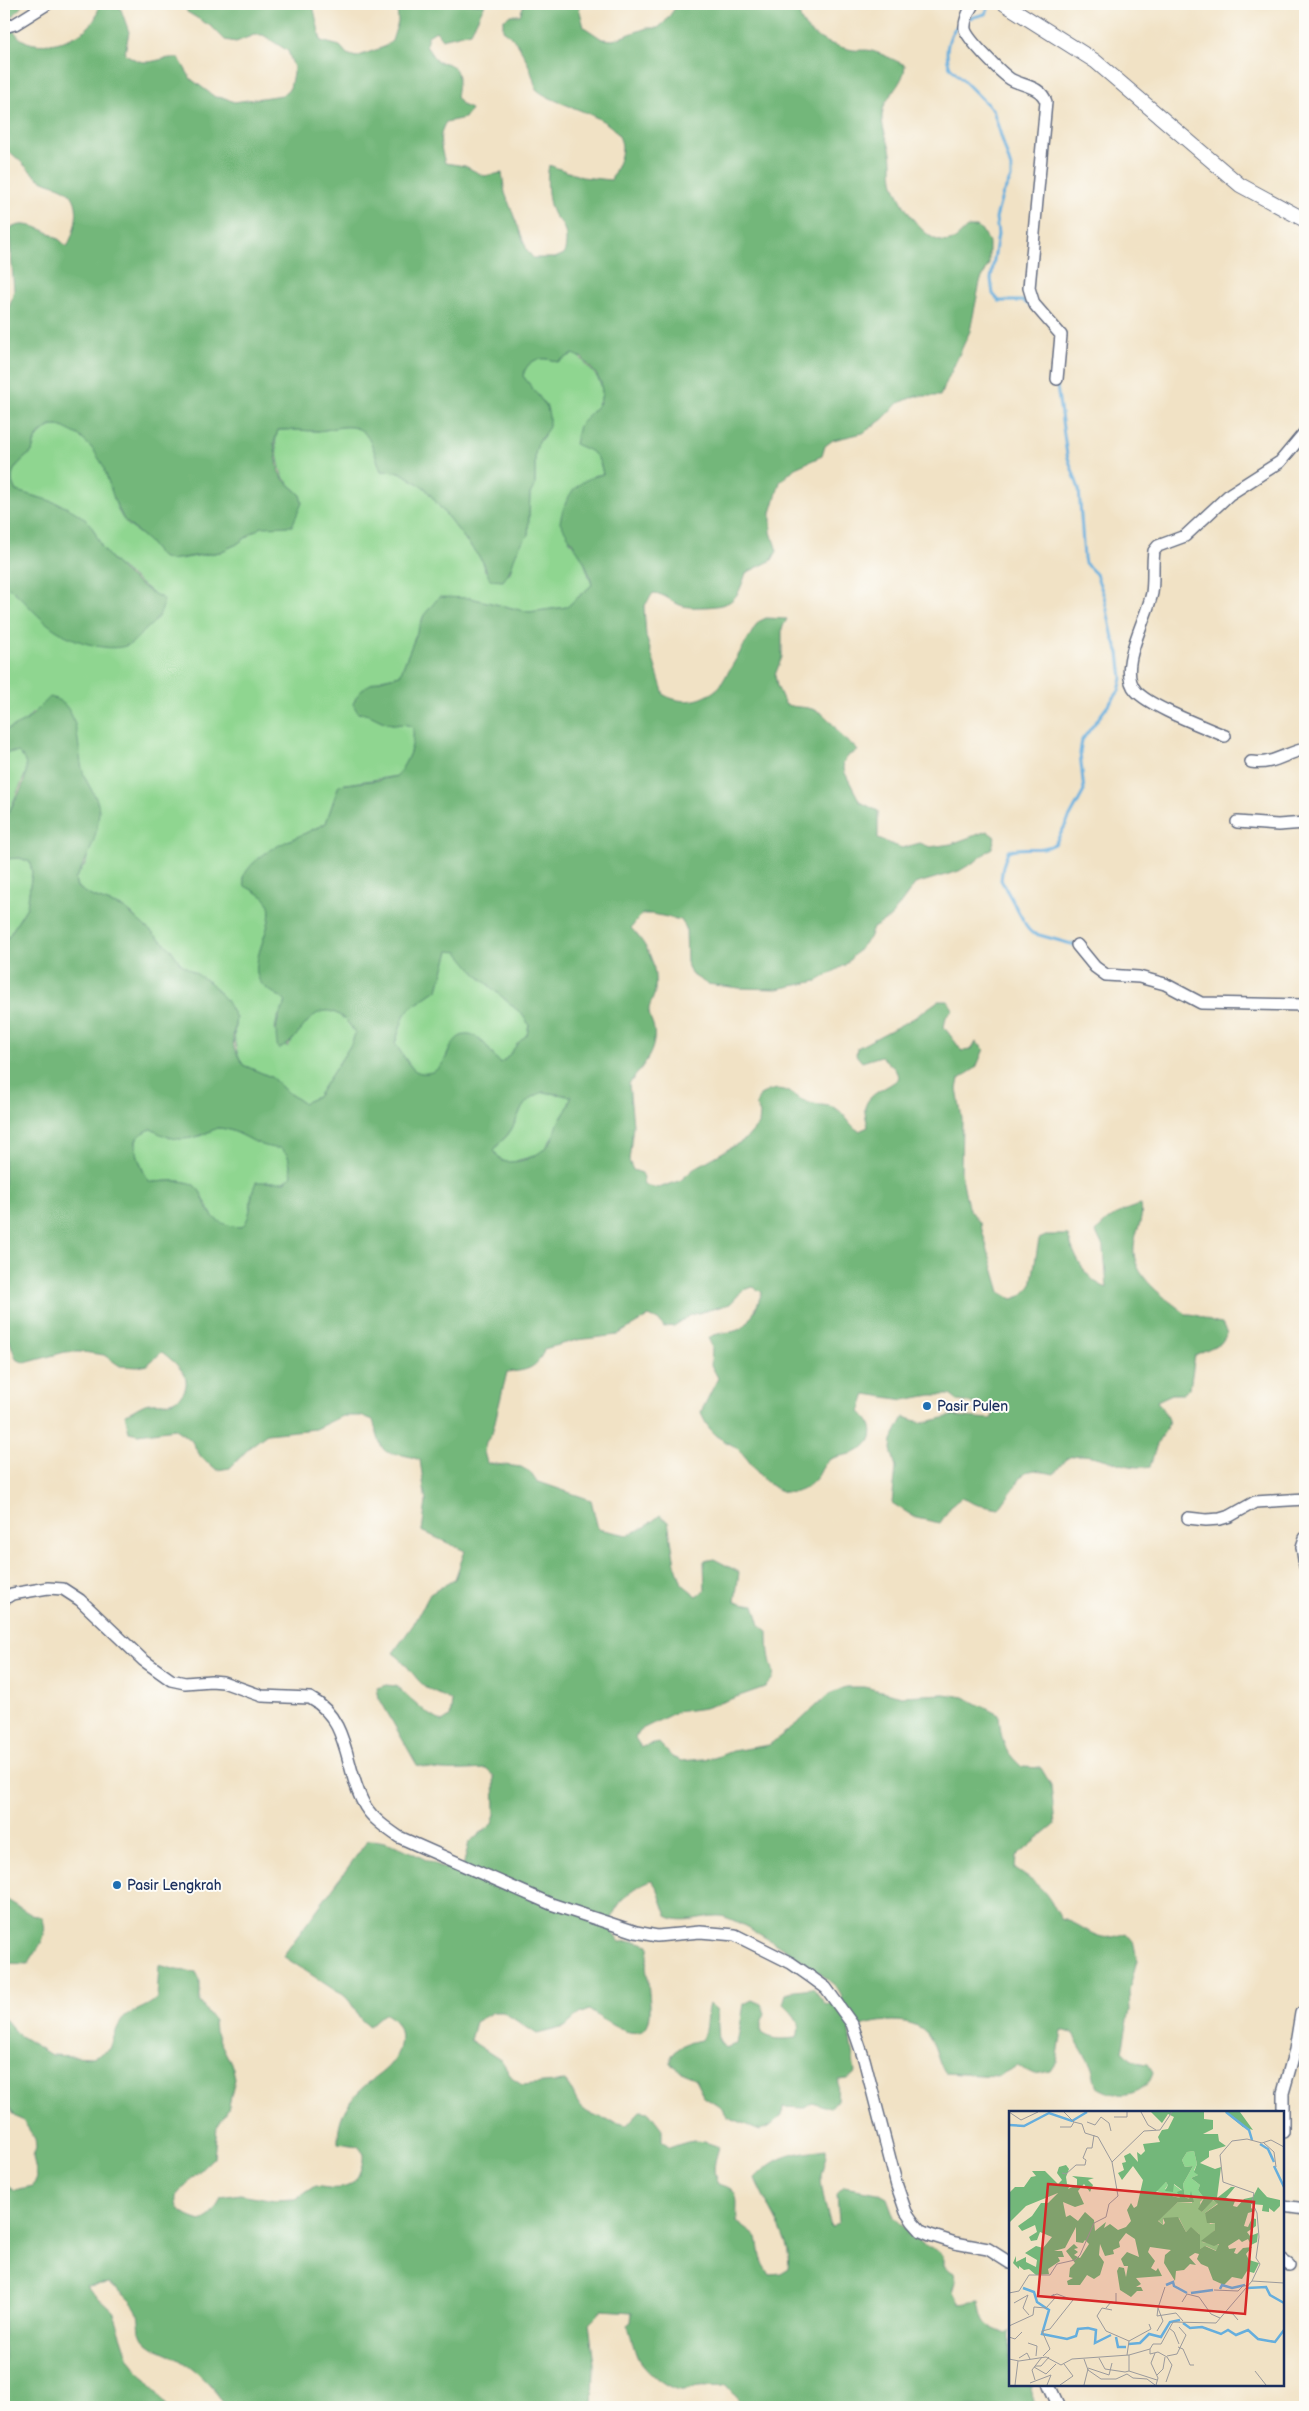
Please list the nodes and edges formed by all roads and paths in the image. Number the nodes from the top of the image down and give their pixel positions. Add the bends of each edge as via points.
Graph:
1 (46, 4) edge
2 (973, 4) edge
3 (1006, 4) edge
4 (4, 27) edge
5 (1305, 220) edge
6 (1057, 379) dead end
7 (1305, 432) edge
8 (1225, 736) dead end
9 (1305, 749) edge
10 (1251, 762) dead end
11 (1237, 822) dead end
12 (1305, 823) edge
13 (1077, 945) dead end
14 (1305, 1005) edge
15 (1305, 1499) edge
16 (1188, 1518) dead end
17 (1305, 1538) edge
18 (1305, 1566) edge
19 (4, 1599) edge
20 (1305, 2011) edge
21 (1283, 2111) edge
22 (1284, 2206) edge
23 (1305, 2208) edge
24 (1009, 2262) edge
25 (1049, 2386) edge
26 (1059, 2407) edge

1 - 4 street via 15,24
2 - 6 street via 965,24 970,39 1009,78 1040,91 1046,102 1029,288 1034,304 1061,337
3 - 5 street via 1096,61 1240,185
7 - 8 street via 1280,462 1230,494 1185,536 1158,546 1154,551 1150,602 1130,660 1131,683 1142,697
9 - 10 street via 1279,760
11 - 12 street
13 - 14 street via 1106,975 1139,977 1165,984 1201,1003
15 - 16 street via 1255,1502 1220,1519
17 - 18 street via 1302,1547
19 - 24 street via 12,1594 63,1589 80,1600 143,1660 171,1680 223,1682 262,1696 317,1701 338,1728 365,1806 383,1826 399,1836 551,1904 617,1926 657,1936 700,1932 735,1935 791,1963 826,1988 852,2024 897,2186 913,2222 930,2235 988,2250
20 - 21 street via 1300,2015 1283,2093
22 - 23 street
25 - 26 street

